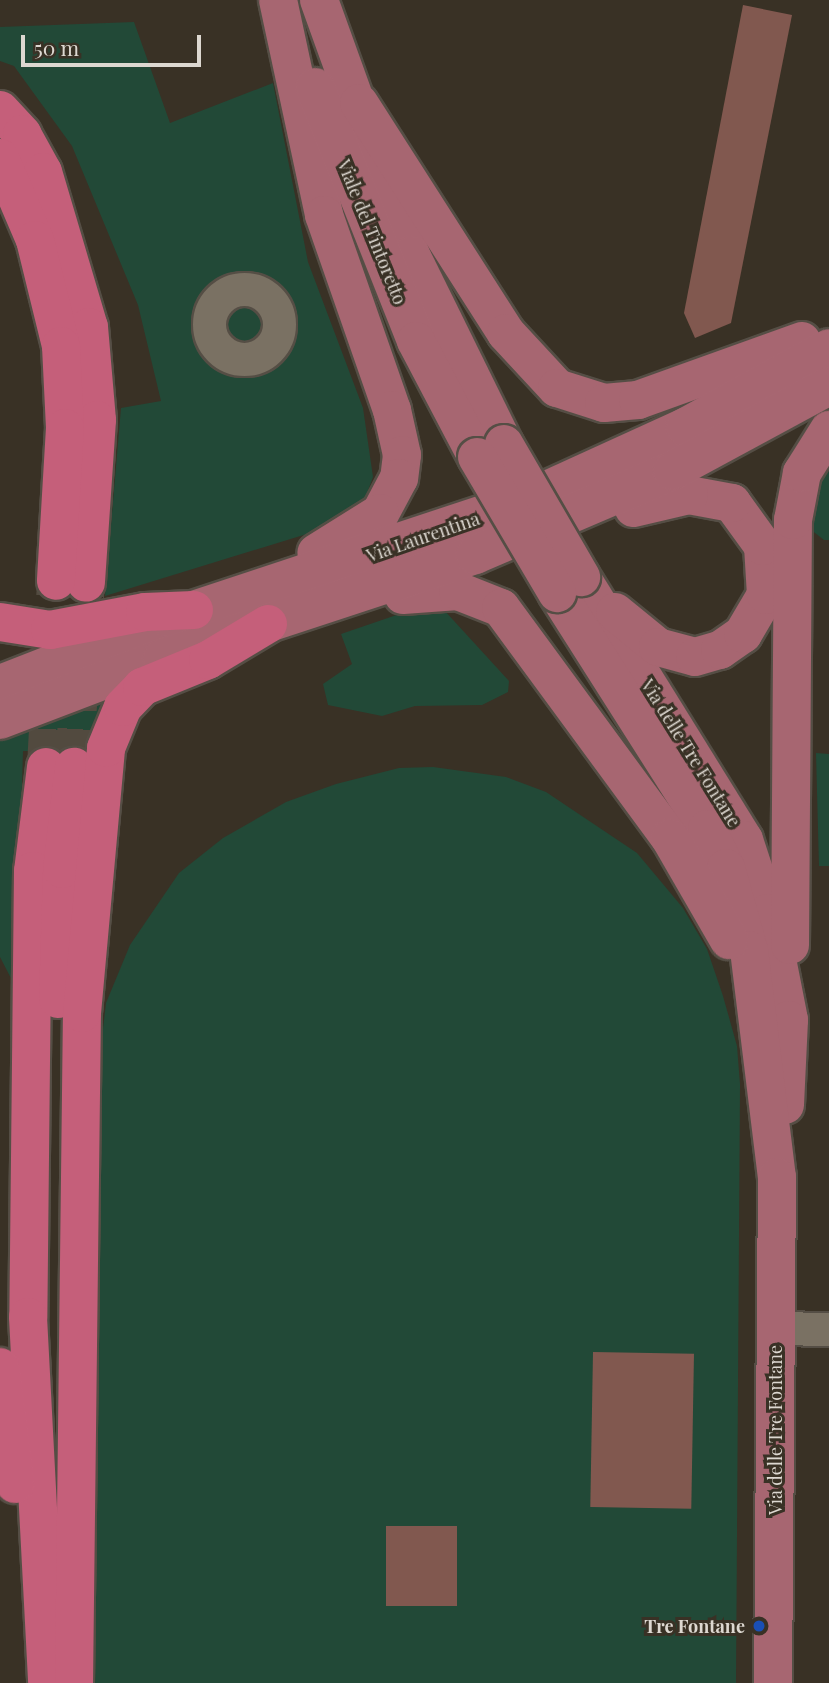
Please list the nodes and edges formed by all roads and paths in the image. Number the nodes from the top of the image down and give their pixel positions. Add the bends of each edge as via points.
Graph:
1 (280, 0) edge
2 (319, 0) edge
3 (359, 103) junction
4 (0, 110) edge
5 (0, 158) edge
6 (829, 330) edge
7 (829, 348) edge
8 (829, 386) edge
9 (829, 430) edge
10 (490, 450) junction
11 (475, 555) junction
12 (277, 584) junction
13 (569, 585) junction
14 (359, 594) junction
15 (194, 610) junction
16 (0, 622) edge
17 (268, 624) junction
18 (0, 684) edge
19 (0, 720) edge
20 (774, 1028) junction
21 (776, 1328) junction
22 (829, 1329) edge
23 (0, 1367) edge
24 (73, 1605) junction
25 (44, 1642) junction
26 (47, 1683) edge
27 (74, 1683) edge
28 (773, 1683) edge

1 - 10 main road, Viale del Tintoretto via 399,303
1 - 12 main road via 324,215 396,423 402,456 394,490 372,522 301,562
2 - 3 main road, Viale del Tintoretto
3 - 6 main road via 518,349 546,381 566,392 604,403 649,398
3 - 10 main road, Viale del Tintoretto via 411,255
4 - 5 highway via 22,134 43,172 87,314 97,420 71,582 61,346 35,240
7 - 12 main road, Via Laurentina via 577,479
8 - 11 main road, Via Laurentina via 682,467
9 - 20 main road via 802,472 793,520
10 - 13 main road, Via delle Tre Fontane, bridge
11 - 13 main road via 660,499 698,495 733,503 747,517 763,546 768,584 760,611 743,634 720,650 695,657 668,652
11 - 14 main road, Via Laurentina
12 - 15 main road, Via Laurentina
13 - 20 main road, Via delle Tre Fontane via 718,849
14 - 17 main road, Via Laurentina
14 - 20 main road via 458,591 501,608 708,897
15 - 16 highway via 145,612 50,630
15 - 18 main road, Via Laurentina
17 - 19 main road, Via Laurentina
17 - 24 highway via 208,660 142,687 119,714 106,748 83,995
20 - 21 main road, Via delle Tre Fontane
21 - 22 street
21 - 28 main road, Via delle Tre Fontane
23 - 25 highway via 8,1443
24 - 25 highway via 66,1553 55,1252 60,767 33,872 28,1317
24 - 27 highway
25 - 26 highway

